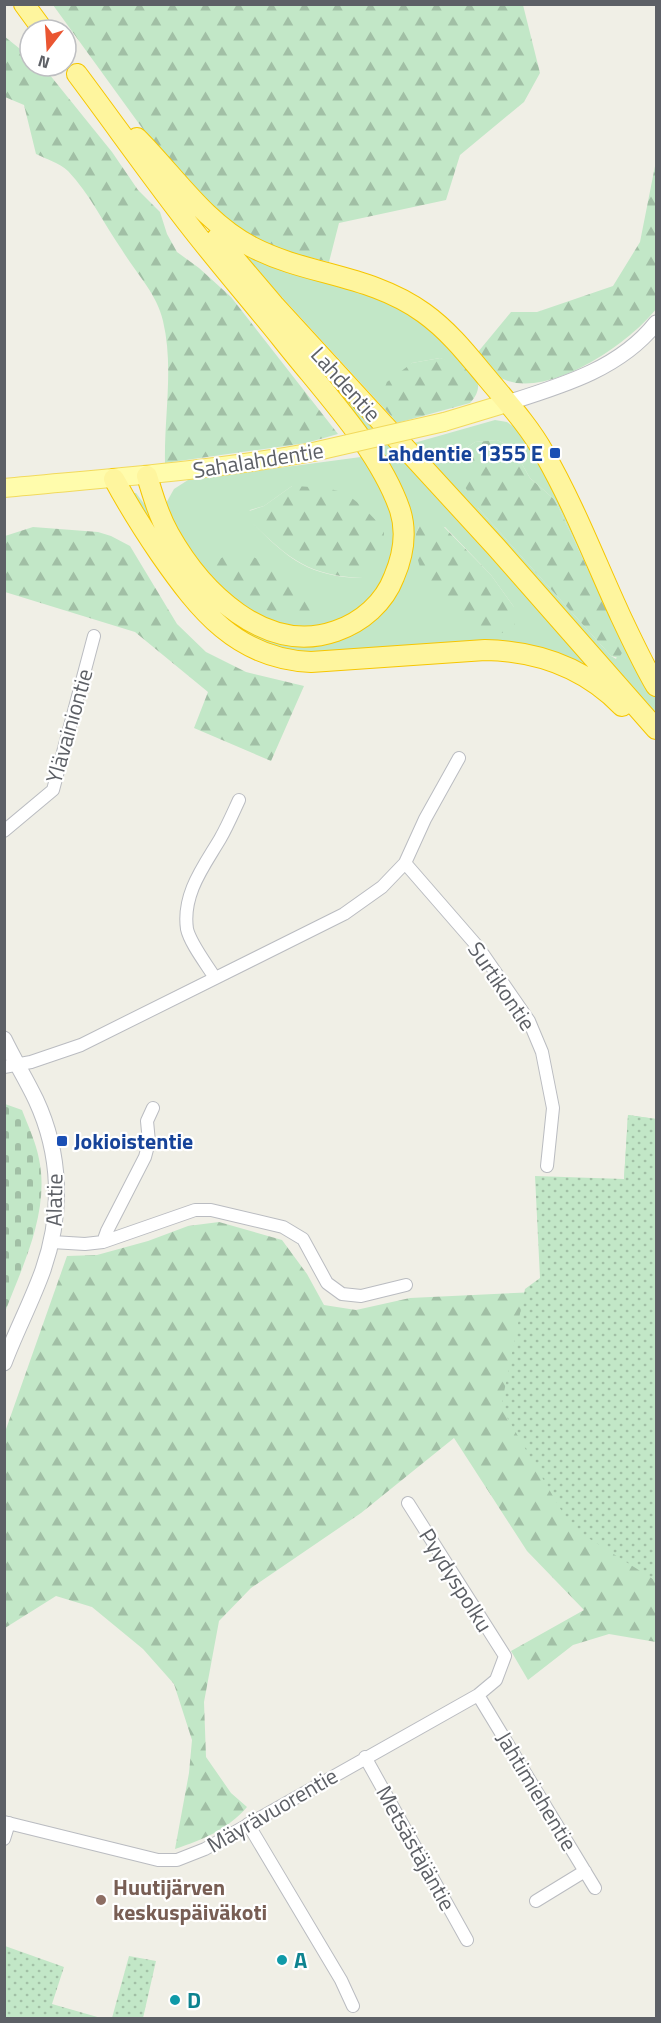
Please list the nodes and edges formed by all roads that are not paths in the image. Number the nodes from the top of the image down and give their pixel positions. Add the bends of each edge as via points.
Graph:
1 (24, 4) edge
2 (34, 18) edge
3 (78, 76) edge
4 (78, 76) edge
5 (97, 99) junction
6 (657, 323) edge
7 (507, 403) junction
8 (147, 476) junction
9 (114, 479) junction
10 (4, 488) edge
11 (94, 636) dead end
12 (657, 686) edge
13 (657, 729) edge
14 (657, 741) edge
15 (459, 758) dead end
16 (239, 800) dead end
17 (4, 831) edge
18 (405, 863) junction
19 (215, 978) junction
20 (4, 1039) edge
21 (11, 1066) edge
22 (153, 1108) dead end
23 (547, 1167) dead end
24 (52, 1242) junction
25 (103, 1242) junction
26 (406, 1285) dead end
27 (4, 1363) edge
28 (408, 1503) dead end
29 (505, 1656) joint
30 (478, 1695) junction
31 (365, 1757) junction
32 (7, 1822) edge
33 (248, 1824) junction
34 (4, 1839) edge
35 (585, 1871) junction
36 (595, 1888) dead end
37 (536, 1902) dead end
38 (467, 1940) dead end
39 (353, 2006) dead end

1 - 2 highway
3 - 5 highway, Lahdentie
4 - 8 highway via 192,229 382,470 403,526 402,553 393,580 378,604 346,628 298,636 264,628 225,605 182,555 158,511
5 - 7 highway via 235,237 267,255 374,286 424,312 455,340
5 - 13 highway, Lahdentie via 274,305
6 - 7 street via 607,365 553,389
7 - 8 main road, Sahalahdentie, bridge via 313,452
7 - 12 highway via 544,453
8 - 9 main road, Sahalahdentie
9 - 10 main road, Sahalahdentie
9 - 14 highway via 181,585 209,618 240,642 265,654 298,662 485,650 527,653 590,679
11 - 17 street, Ylävainiontie via 53,790
15 - 18 street
16 - 19 street via 201,868 187,909 188,931
18 - 19 street via 382,887 344,914
18 - 23 street, Surtikontie via 478,947 529,1021 542,1052 553,1108
19 - 21 street via 81,1045
20 - 21 street, Alatie
21 - 24 street, Alatie via 36,1100 51,1142 57,1179
22 - 25 street via 147,1121 149,1142 145,1157
24 - 25 street
24 - 27 street, Alatie
25 - 26 street via 195,1210 211,1210 283,1227 303,1239 327,1283 342,1294 361,1296
28 - 29 street, Pyydyspolku
29 - 30 street, Mäyrävuorentie via 496,1680
30 - 31 street, Mäyrävuorentie
30 - 35 street, Jahtimiehentie
31 - 33 street, Mäyrävuorentie
31 - 38 street, Metsästäjäntie
32 - 33 street, Mäyrävuorentie via 158,1860 177,1860 205,1849
32 - 34 street
33 - 39 street
35 - 36 street, Jahtimiehentie
35 - 37 street

